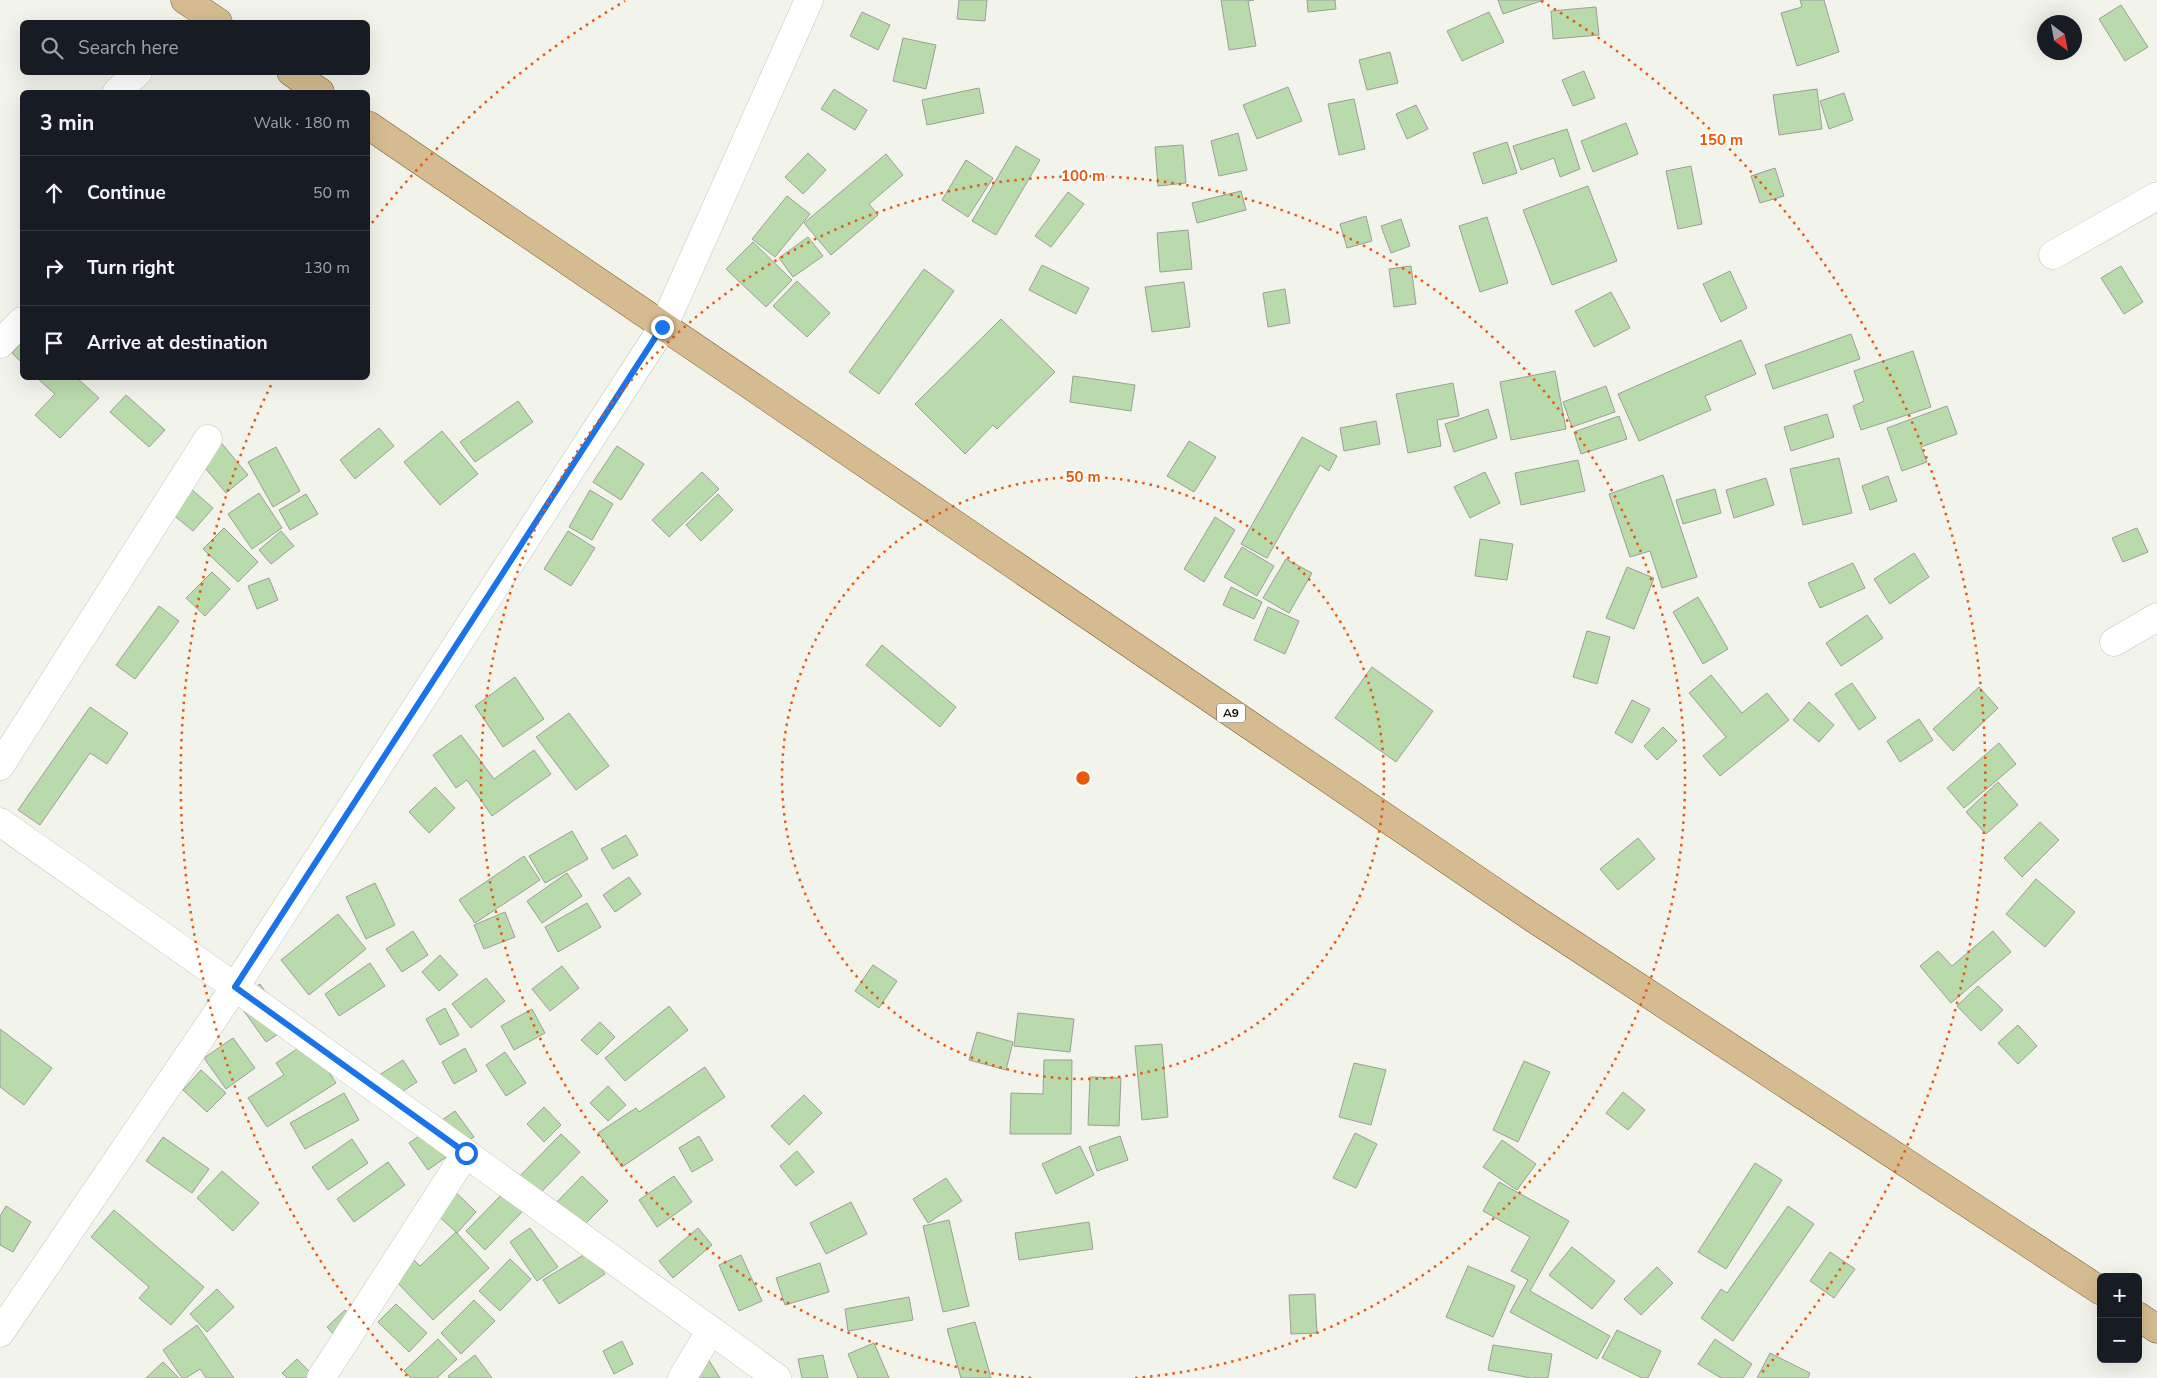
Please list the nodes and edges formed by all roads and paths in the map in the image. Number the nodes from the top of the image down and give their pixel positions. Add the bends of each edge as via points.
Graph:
1 (185, 0) edge
2 (809, 0) edge
3 (215, 20) edge
4 (135, 75) edge
5 (295, 75) edge
6 (119, 90) edge
7 (317, 90) edge
8 (370, 126) edge
9 (2157, 196) edge
10 (2053, 254) dead end
11 (20, 324) edge
12 (662, 327) junction
13 (0, 344) edge
14 (208, 439) dead end
15 (2157, 617) edge
16 (2114, 642) dead end
17 (0, 766) edge
18 (0, 822) edge
19 (235, 987) junction
20 (466, 1153) junction
21 (2097, 1289) edge
22 (2141, 1318) edge
23 (2157, 1329) edge
24 (711, 1330) junction
25 (0, 1333) edge
26 (321, 1378) edge
27 (682, 1378) edge
28 (777, 1378) edge

1 - 3 main road
2 - 12 street
4 - 6 street
5 - 7 main road
8 - 12 main road, A9
9 - 10 street
11 - 13 street
12 - 19 street
12 - 21 main road, A9 via 1530,916
14 - 17 street
15 - 16 street
18 - 19 street
19 - 20 street
19 - 25 street
20 - 24 street
20 - 26 street
22 - 23 main road
24 - 27 street
24 - 28 street

